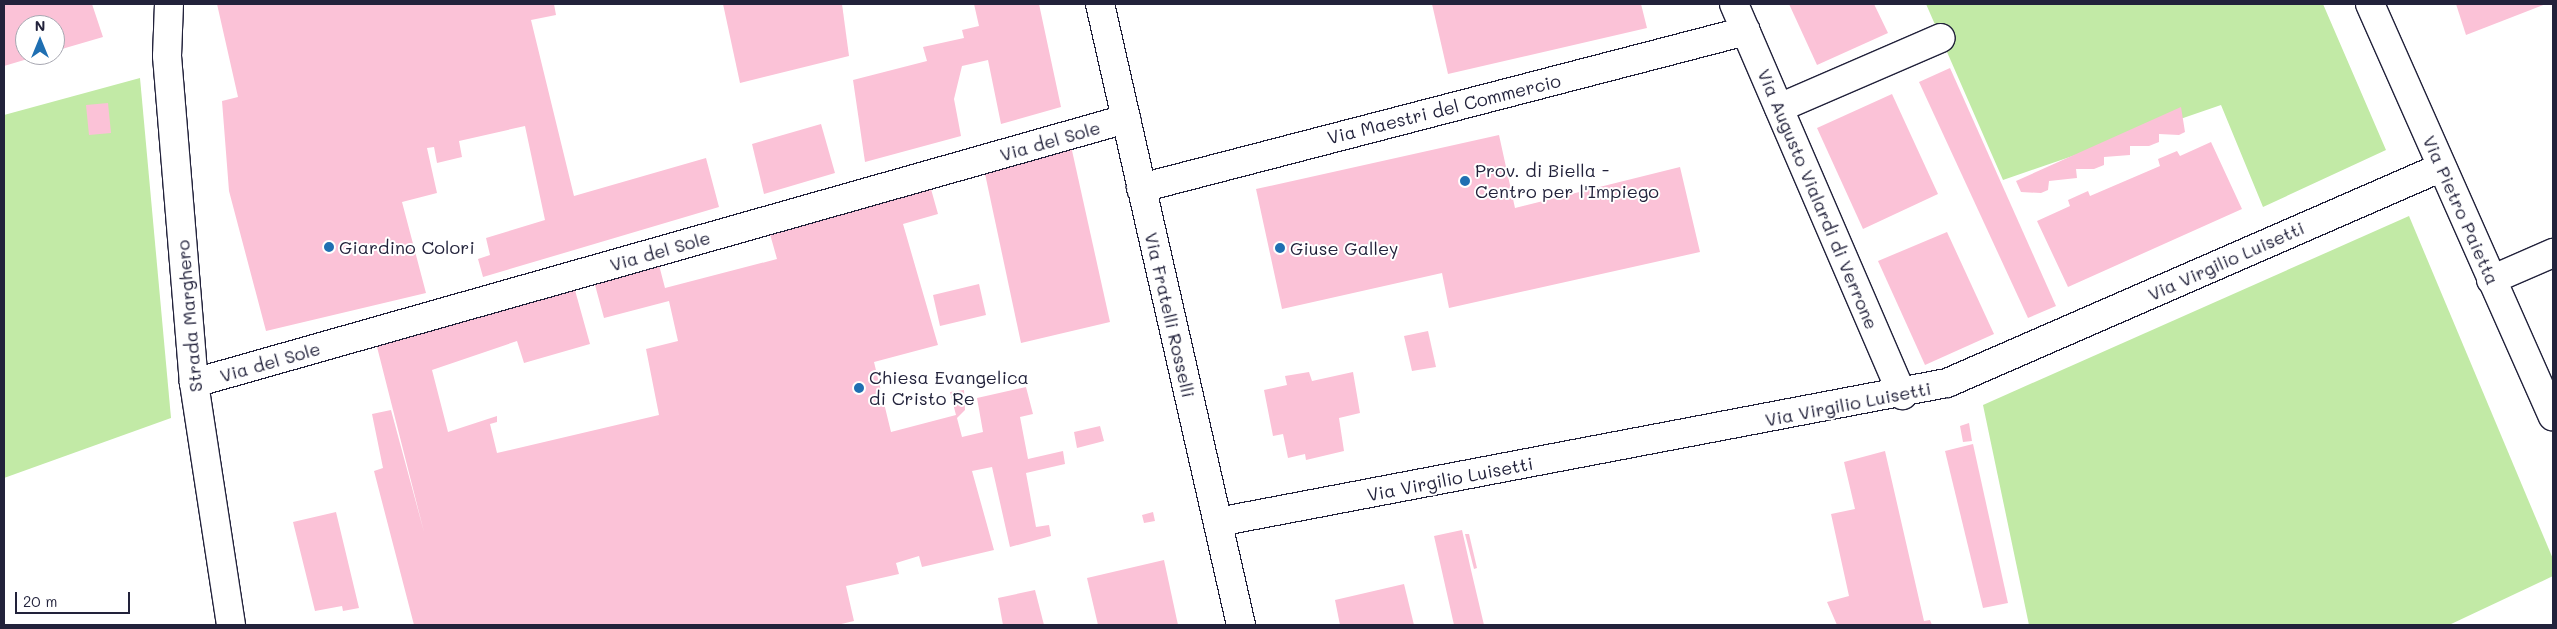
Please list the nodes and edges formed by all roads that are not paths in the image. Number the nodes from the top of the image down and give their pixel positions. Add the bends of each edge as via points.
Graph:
1 (168, 4) edge
2 (1100, 4) edge
3 (1734, 4) edge
4 (2370, 4) edge
5 (1746, 31) junction
6 (1941, 38) dead end
7 (1779, 108) junction
8 (1126, 119) junction
9 (2442, 167) junction
10 (1141, 188) junction
11 (2553, 254) edge
12 (2490, 280) junction
13 (194, 383) junction
14 (1902, 395) junction
15 (2553, 416) edge
16 (1218, 522) junction
17 (231, 625) edge
18 (1241, 625) edge

1 - 13 street, Strada Marghero via 167,56
2 - 8 street, Via Fratelli Rosselli
3 - 5 street, Via Augusto Vialardi di Verrone
4 - 9 street, Via Pietro Paietta
5 - 7 street, Via Augusto Vialardi di Verrone
5 - 10 street, Via Maestri del Commercio
6 - 7 street
7 - 14 street, Via Augusto Vialardi di Verrone
8 - 10 street, Via Fratelli Rosselli
8 - 13 street, Via del Sole
9 - 12 street, Via Pietro Paietta
9 - 14 street, Via Virgilio Luisetti via 1947,383
10 - 16 street, Via Fratelli Rosselli
11 - 12 street
12 - 15 street, Via Pietro Paietta
13 - 17 street, Strada Marghero
14 - 16 street, Via Virgilio Luisetti
16 - 18 street, Via Fratelli Rosselli

